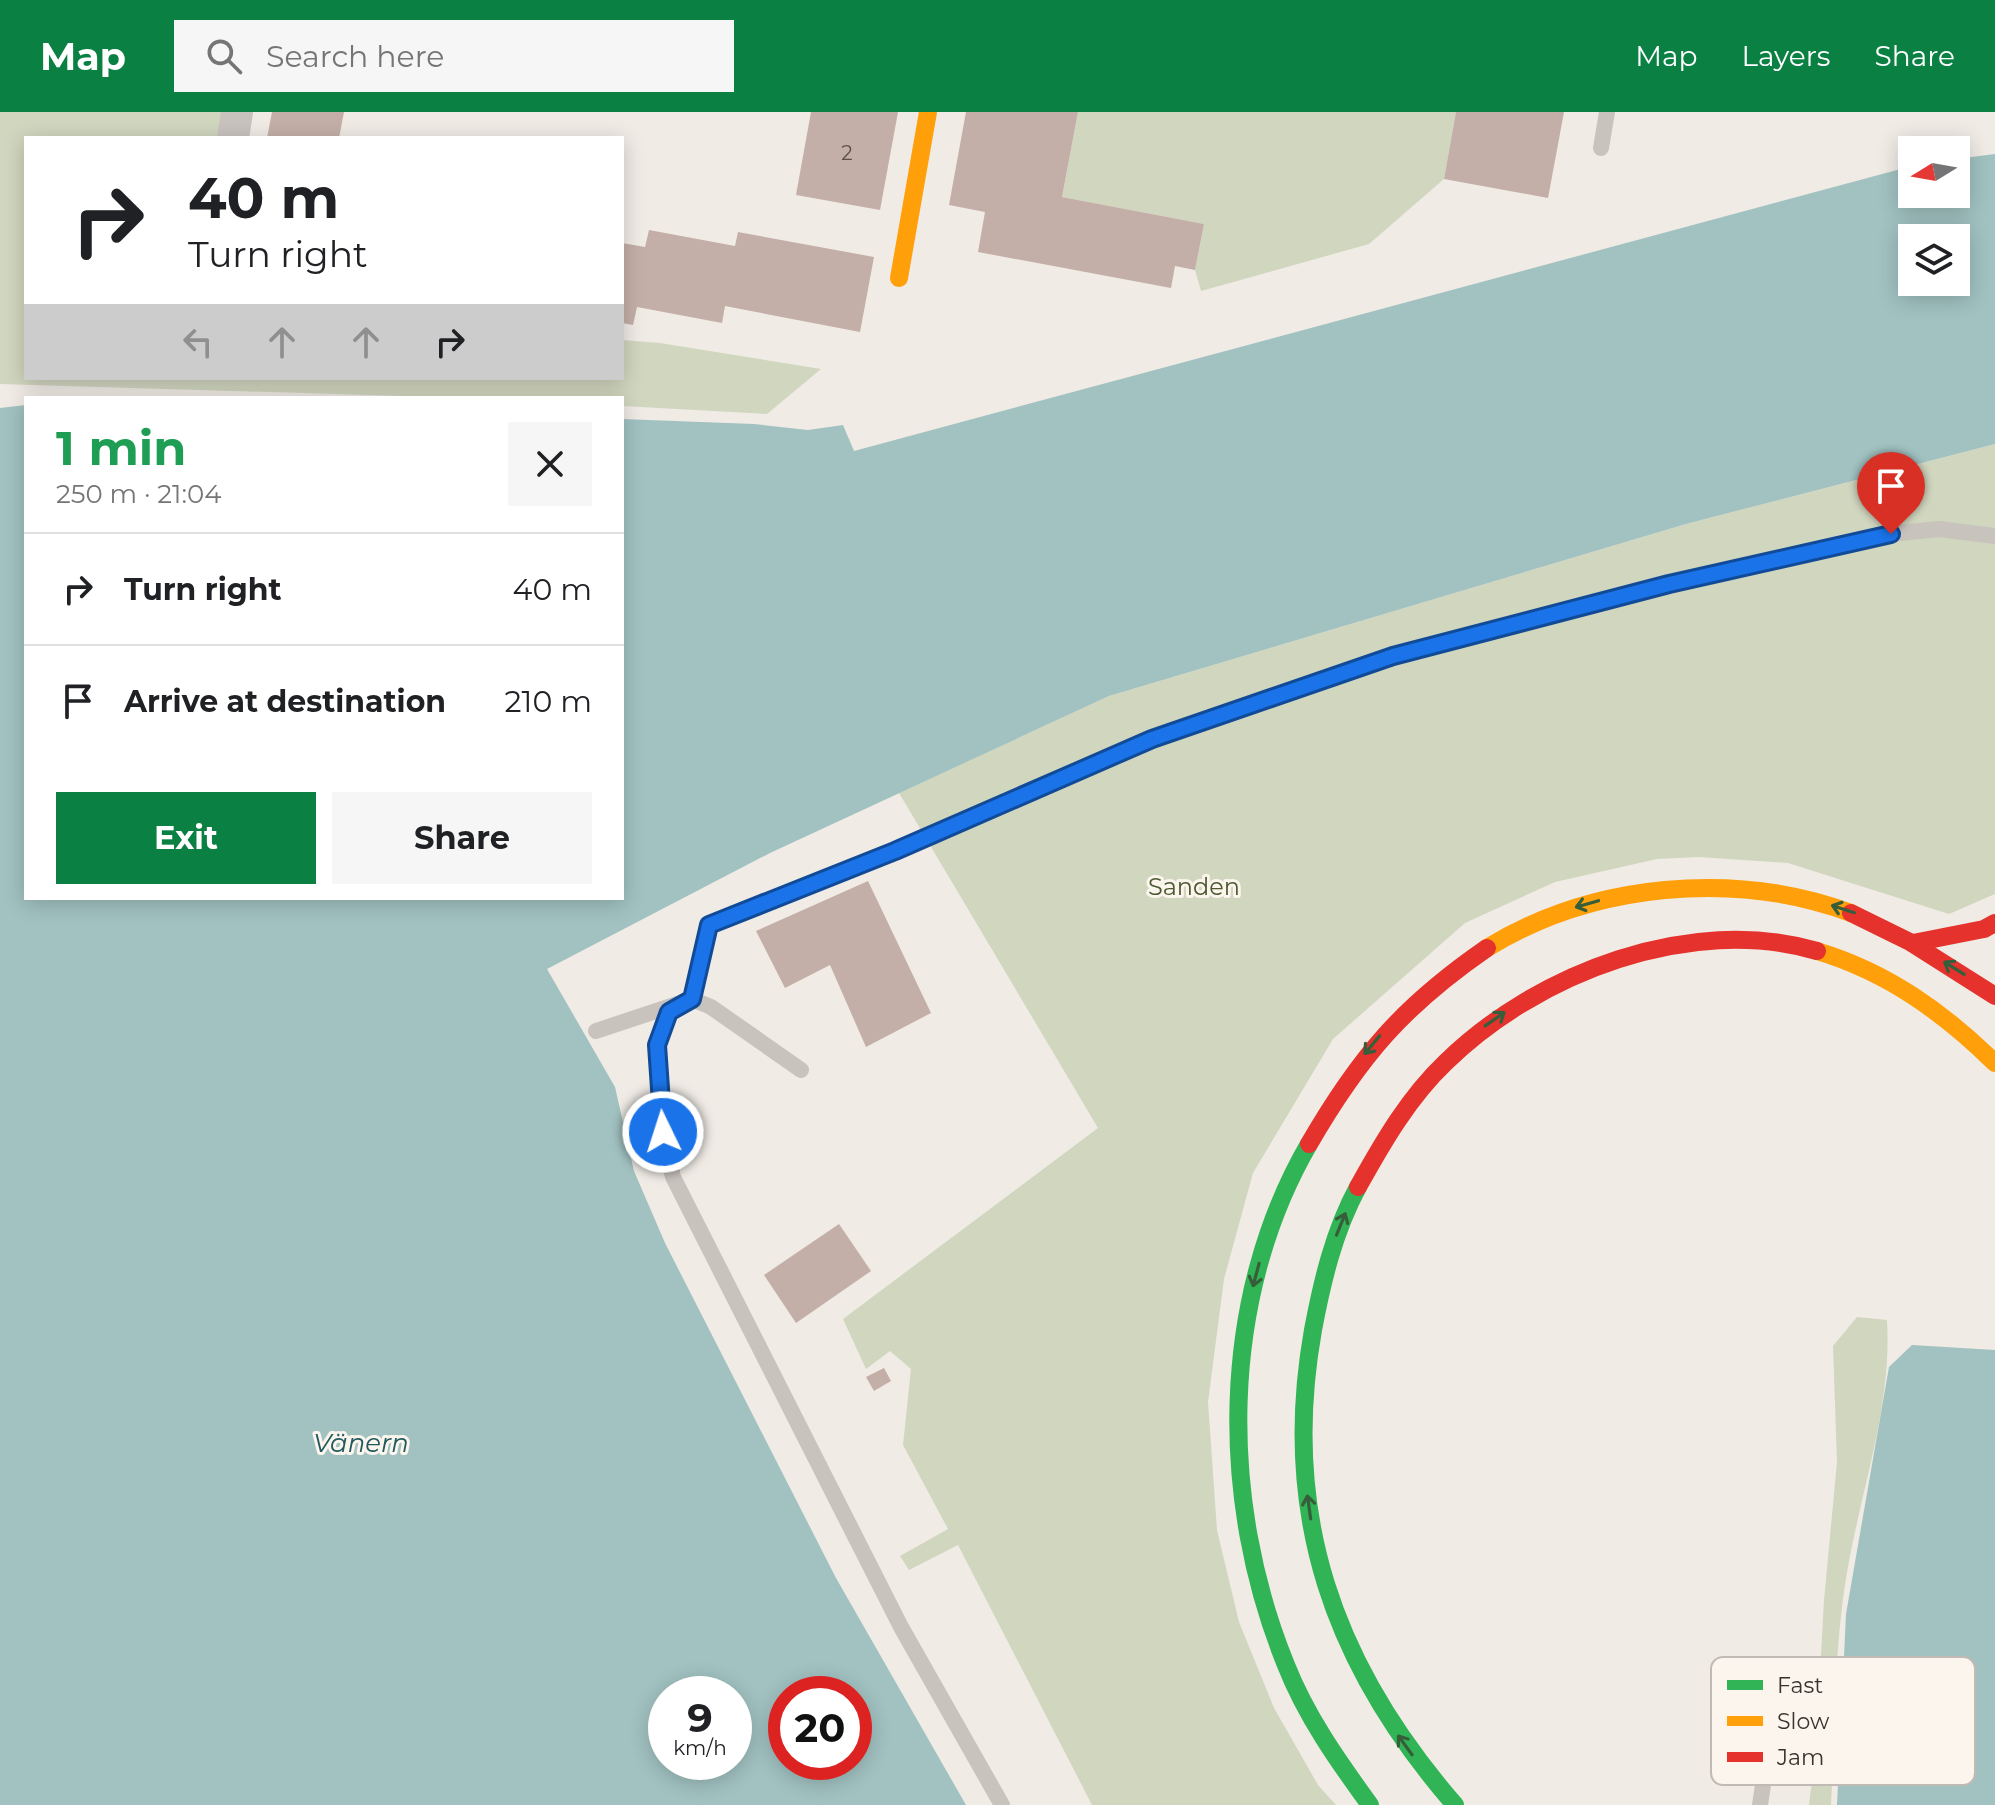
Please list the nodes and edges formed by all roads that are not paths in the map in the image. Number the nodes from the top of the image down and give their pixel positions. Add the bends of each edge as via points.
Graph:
1 (237, 112) edge
2 (928, 112) edge
3 (1607, 112) edge
4 (233, 136) edge
5 (1601, 148) dead end
6 (899, 278) dead end
7 (1995, 536) edge
8 (1995, 923) edge
9 (1913, 943) junction
10 (1995, 996) edge
11 (692, 999) junction
12 (1984, 1026) dead end
13 (1962, 1028) junction
14 (596, 1031) dead end
15 (1995, 1063) edge
16 (801, 1070) dead end
17 (1763, 1785) edge
18 (1002, 1805) edge
19 (1370, 1805) edge
20 (1455, 1805) edge
21 (1760, 1805) edge

1 - 4 street
2 - 6 main road
3 - 5 lane
7 - 11 lane via 1939,529 1891,534 1669,584 1393,656 1152,739 709,925
8 - 9 main road
10 -> 9 main road
9 -> 19 main road via 1863,916 1754,889 1657,889 1576,907 1493,944 1420,995 1360,1060 1335,1099 1284,1191 1253,1286 1242,1343 1238,1466 1252,1566 1284,1664 1326,1745
11 - 14 lane
11 - 16 lane
11 - 18 lane via 669,1012 657,1045 663,1132 673,1177 901,1627
12 - 13 main road
13 - 15 main road
20 -> 13 main road via 1386,1719 1351,1653 1328,1595 1303,1463 1306,1365 1328,1257 1387,1134 1427,1079 1474,1034 1523,999 1574,974 1643,951 1723,938 1804,947 1852,961
17 - 21 lane

